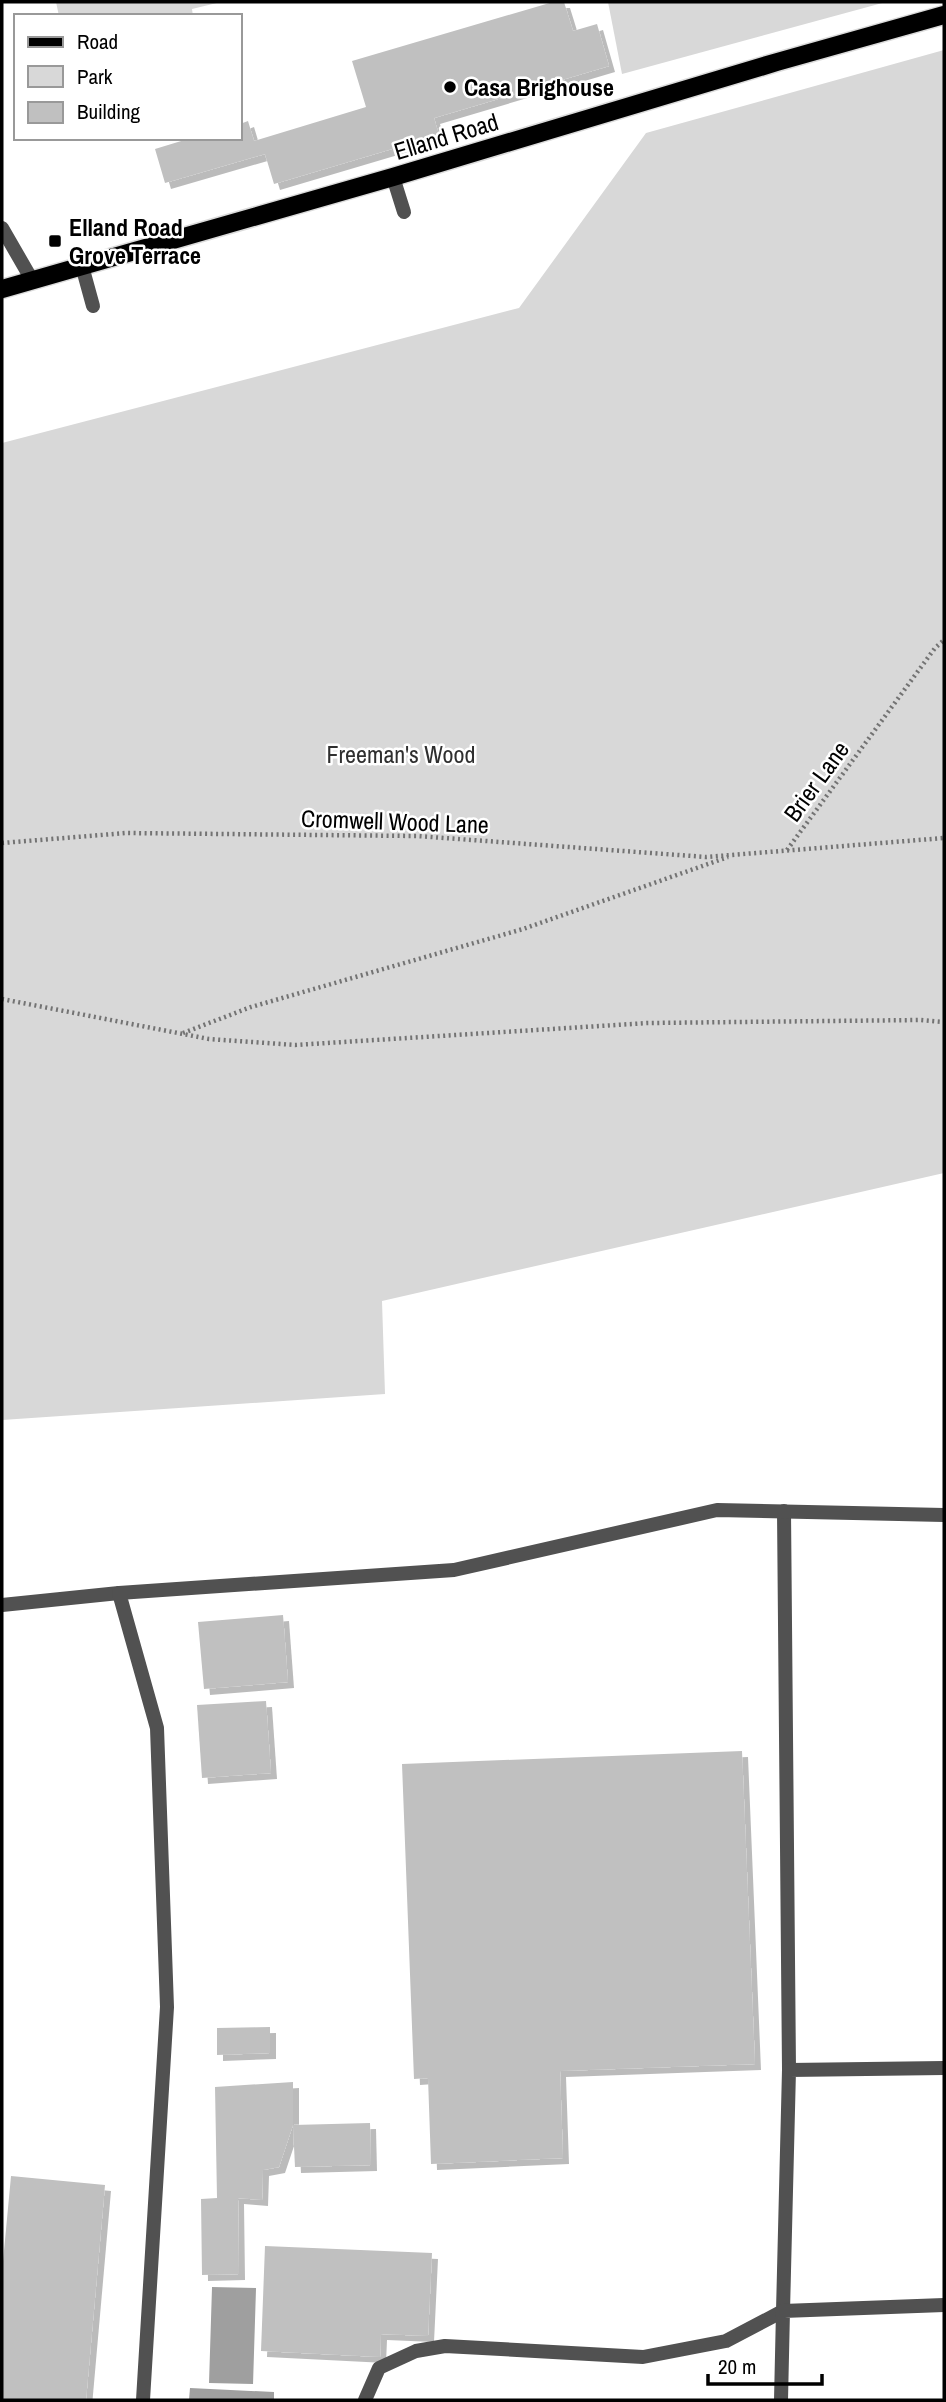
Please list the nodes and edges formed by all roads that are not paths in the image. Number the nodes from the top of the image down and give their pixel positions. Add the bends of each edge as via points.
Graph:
1 (944, 15) edge
2 (393, 177) junction
3 (404, 212) dead end
4 (2, 228) edge
5 (82, 266) junction
6 (32, 280) junction
7 (2, 289) edge
8 (93, 306) dead end
9 (784, 1511) junction
10 (944, 1515) edge
11 (119, 1592) junction
12 (2, 1605) edge
13 (944, 2068) edge
14 (789, 2070) junction
15 (944, 2305) edge
16 (782, 2311) junction
17 (144, 2400) edge
18 (365, 2400) edge
19 (780, 2400) edge

1 - 2 main road, Elland Road
2 - 3 lane
2 - 5 main road, Elland Road
4 - 6 lane
5 - 6 main road, Elland Road
5 - 8 lane
6 - 7 main road, Elland Road
9 - 10 lane
9 - 11 lane via 717,1510 454,1570
9 - 14 lane
11 - 12 lane
11 - 17 lane via 157,1728 167,2007
13 - 14 lane
14 - 16 lane
15 - 16 lane
16 - 18 lane via 726,2341 643,2357 445,2346 416,2351 379,2368
16 - 19 lane

